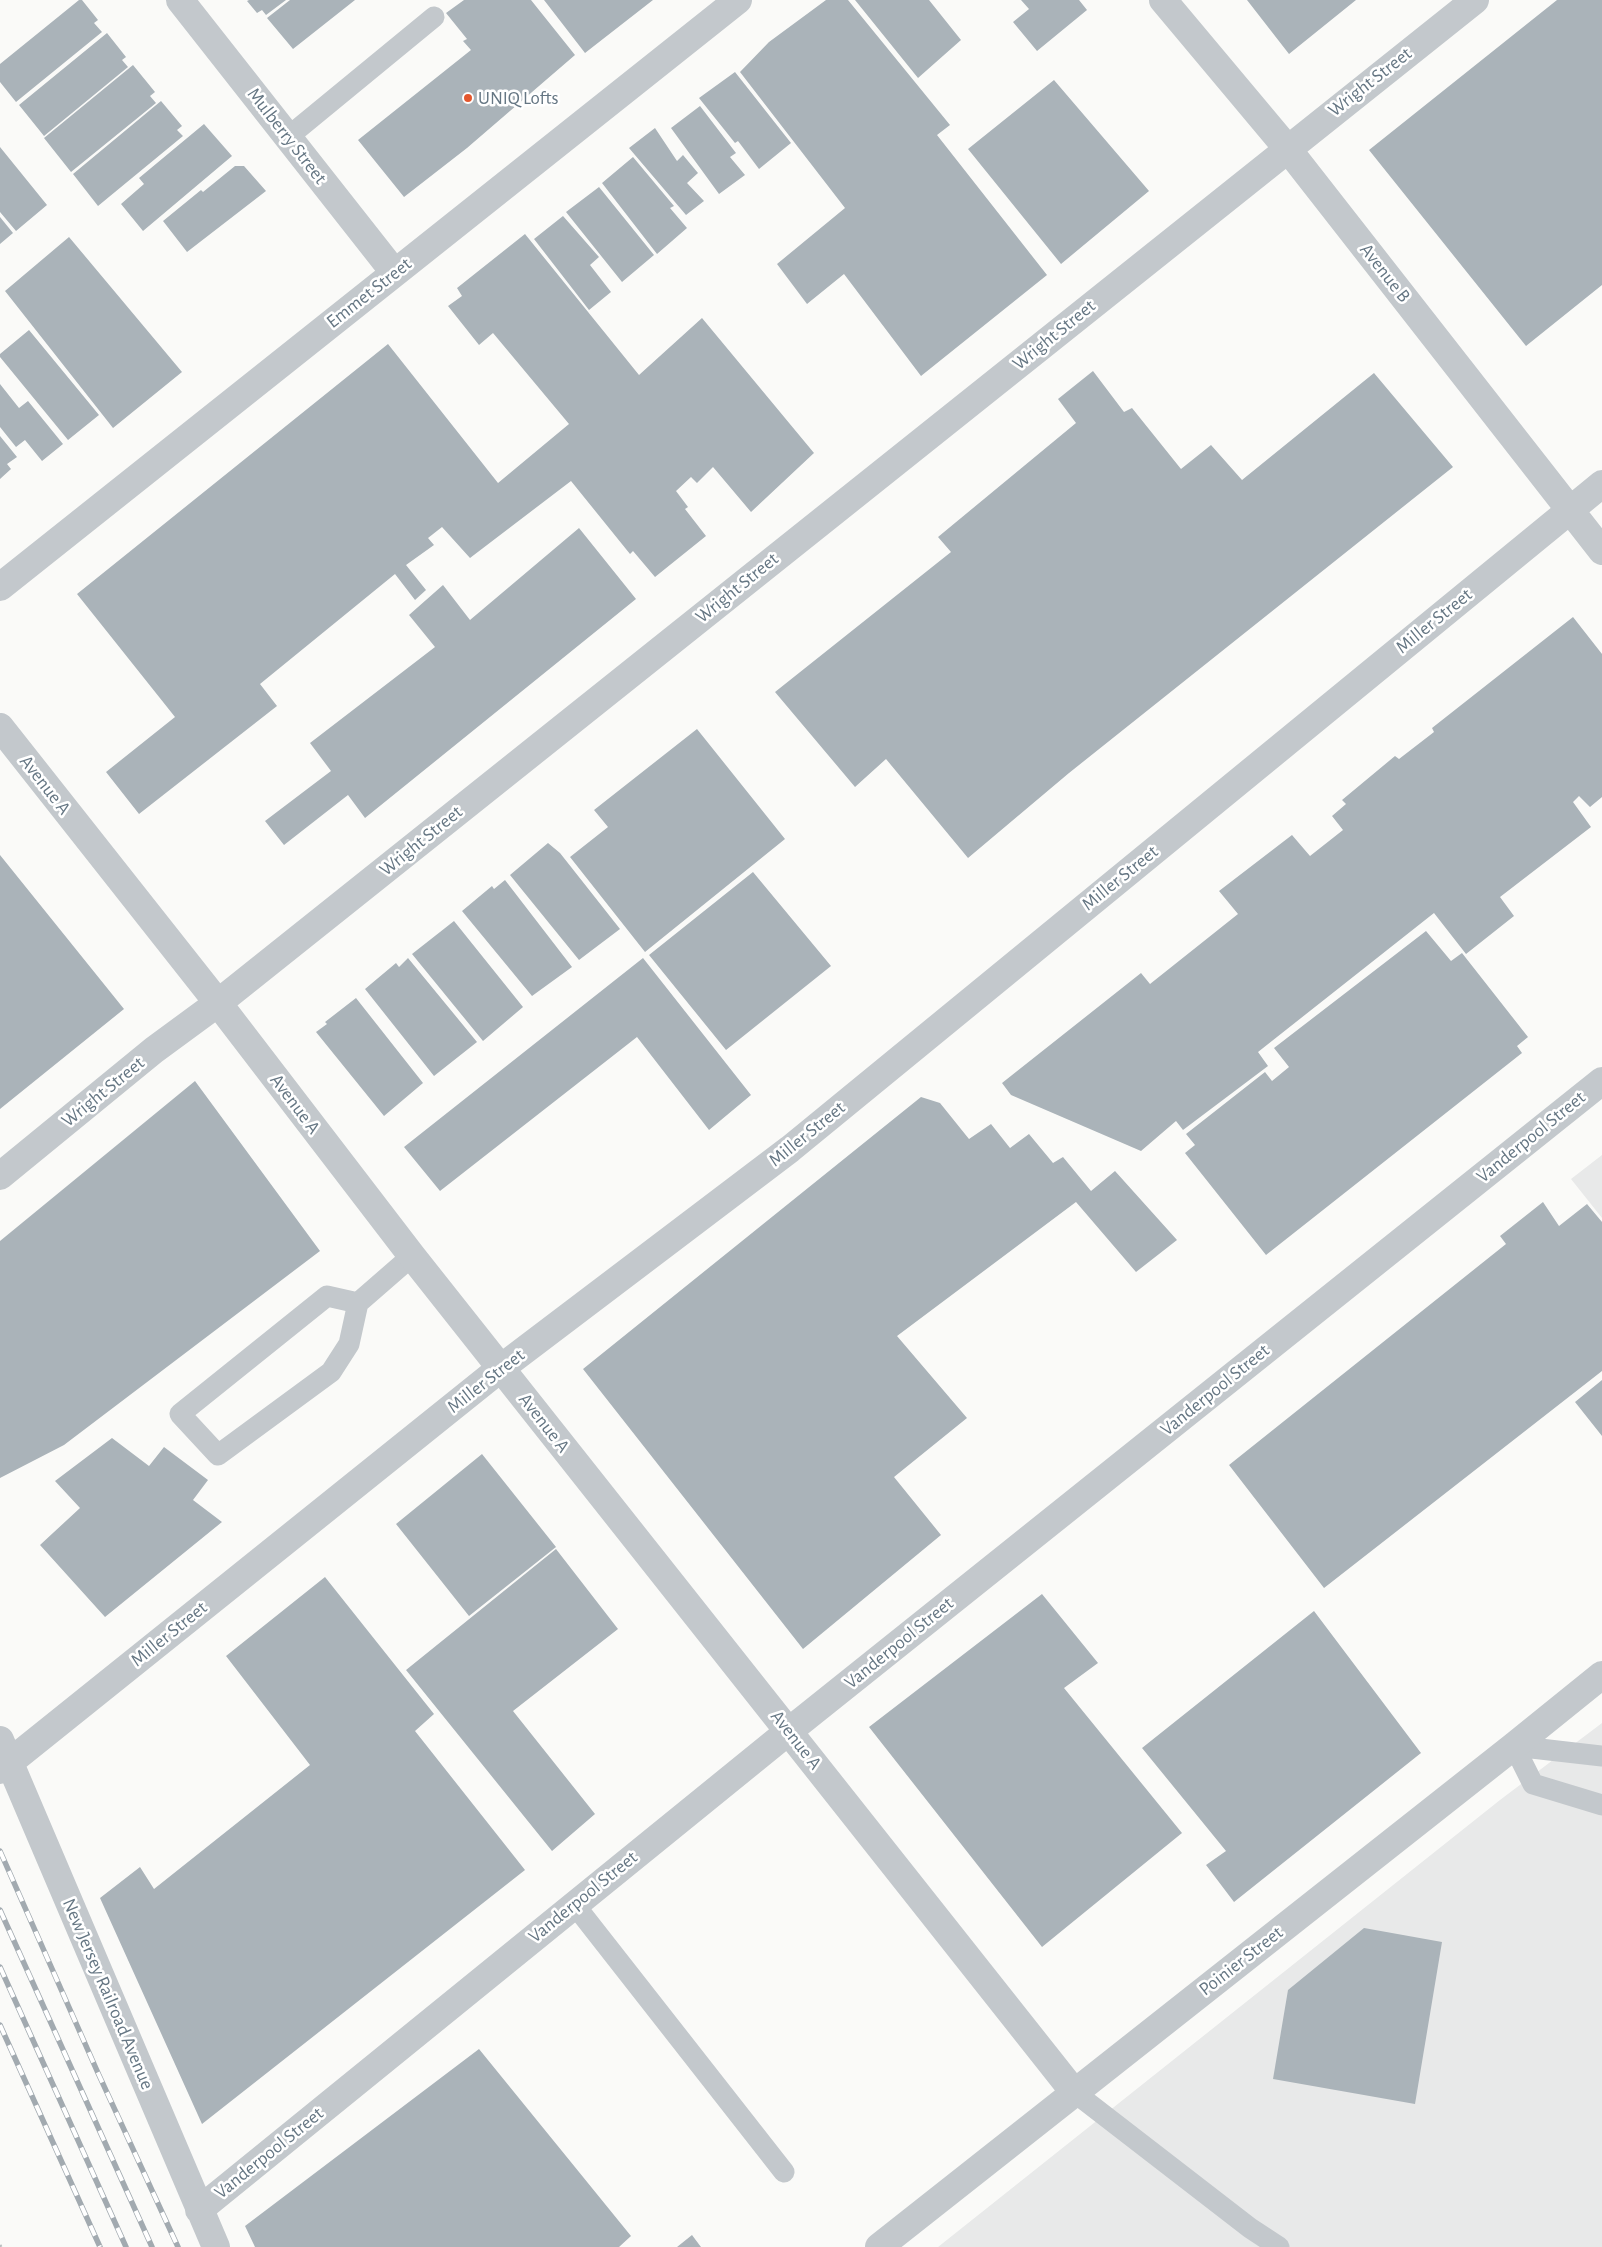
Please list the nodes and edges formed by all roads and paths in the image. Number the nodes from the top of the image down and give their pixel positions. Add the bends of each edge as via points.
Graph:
1 (180, 0) edge
2 (738, 0) edge
3 (1163, 0) edge
4 (1475, 0) edge
5 (434, 18) dead end
6 (288, 138) junction
7 (1288, 148) junction
8 (394, 272) junction
9 (1602, 484) edge
10 (1570, 509) junction
11 (1602, 550) edge
12 (0, 587) edge
13 (0, 727) edge
14 (218, 1003) junction
15 (1599, 1089) edge
16 (0, 1176) edge
17 (412, 1256) junction
18 (358, 1303) junction
19 (501, 1368) junction
20 (1602, 1674) edge
21 (789, 1731) junction
22 (1514, 1746) junction
23 (1602, 1756) edge
24 (4, 1757) edge
25 (1602, 1805) edge
26 (574, 1904) junction
27 (1074, 2092) junction
28 (784, 2172) dead end
29 (199, 2210) junction
30 (1254, 2237) edge
31 (216, 2247) edge
32 (879, 2247) edge
33 (1279, 2247) edge

1 - 6 street, Mulberry Street
2 - 8 street, Emmet Street
3 - 7 street, Avenue B
4 - 7 street, Wright Street
5 - 6 lane
6 - 8 street, Mulberry Street
7 - 10 street, Avenue B
7 - 14 street, Wright Street
8 - 12 street, Emmet Street
9 - 10 street, Miller Street
10 - 11 street, Avenue B
10 - 19 street, Miller Street via 790,1149
13 - 14 street, Avenue A
14 - 16 street, Wright Street via 154,1050
14 - 17 street, Avenue A
15 - 21 street, Vanderpool Street
17 - 18 lane
17 - 19 street, Avenue A
18 - 18 lane via 349,1344 331,1372 218,1455 180,1414 327,1296
19 - 21 street, Avenue A
19 - 24 street, Miller Street
20 - 22 street, Poinier Street
21 - 26 street, Vanderpool Street
21 - 27 street, Avenue A
22 - 23 lane
22 - 25 lane via 1533,1784
22 - 27 street, Poinier Street
24 - 29 street, New Jersey Railroad Avenue
26 - 28 lane
26 - 29 street, Vanderpool Street
27 - 30 lane
27 - 32 street, Poinier Street
29 - 31 street, New Jersey Railroad Avenue
30 - 33 lane

